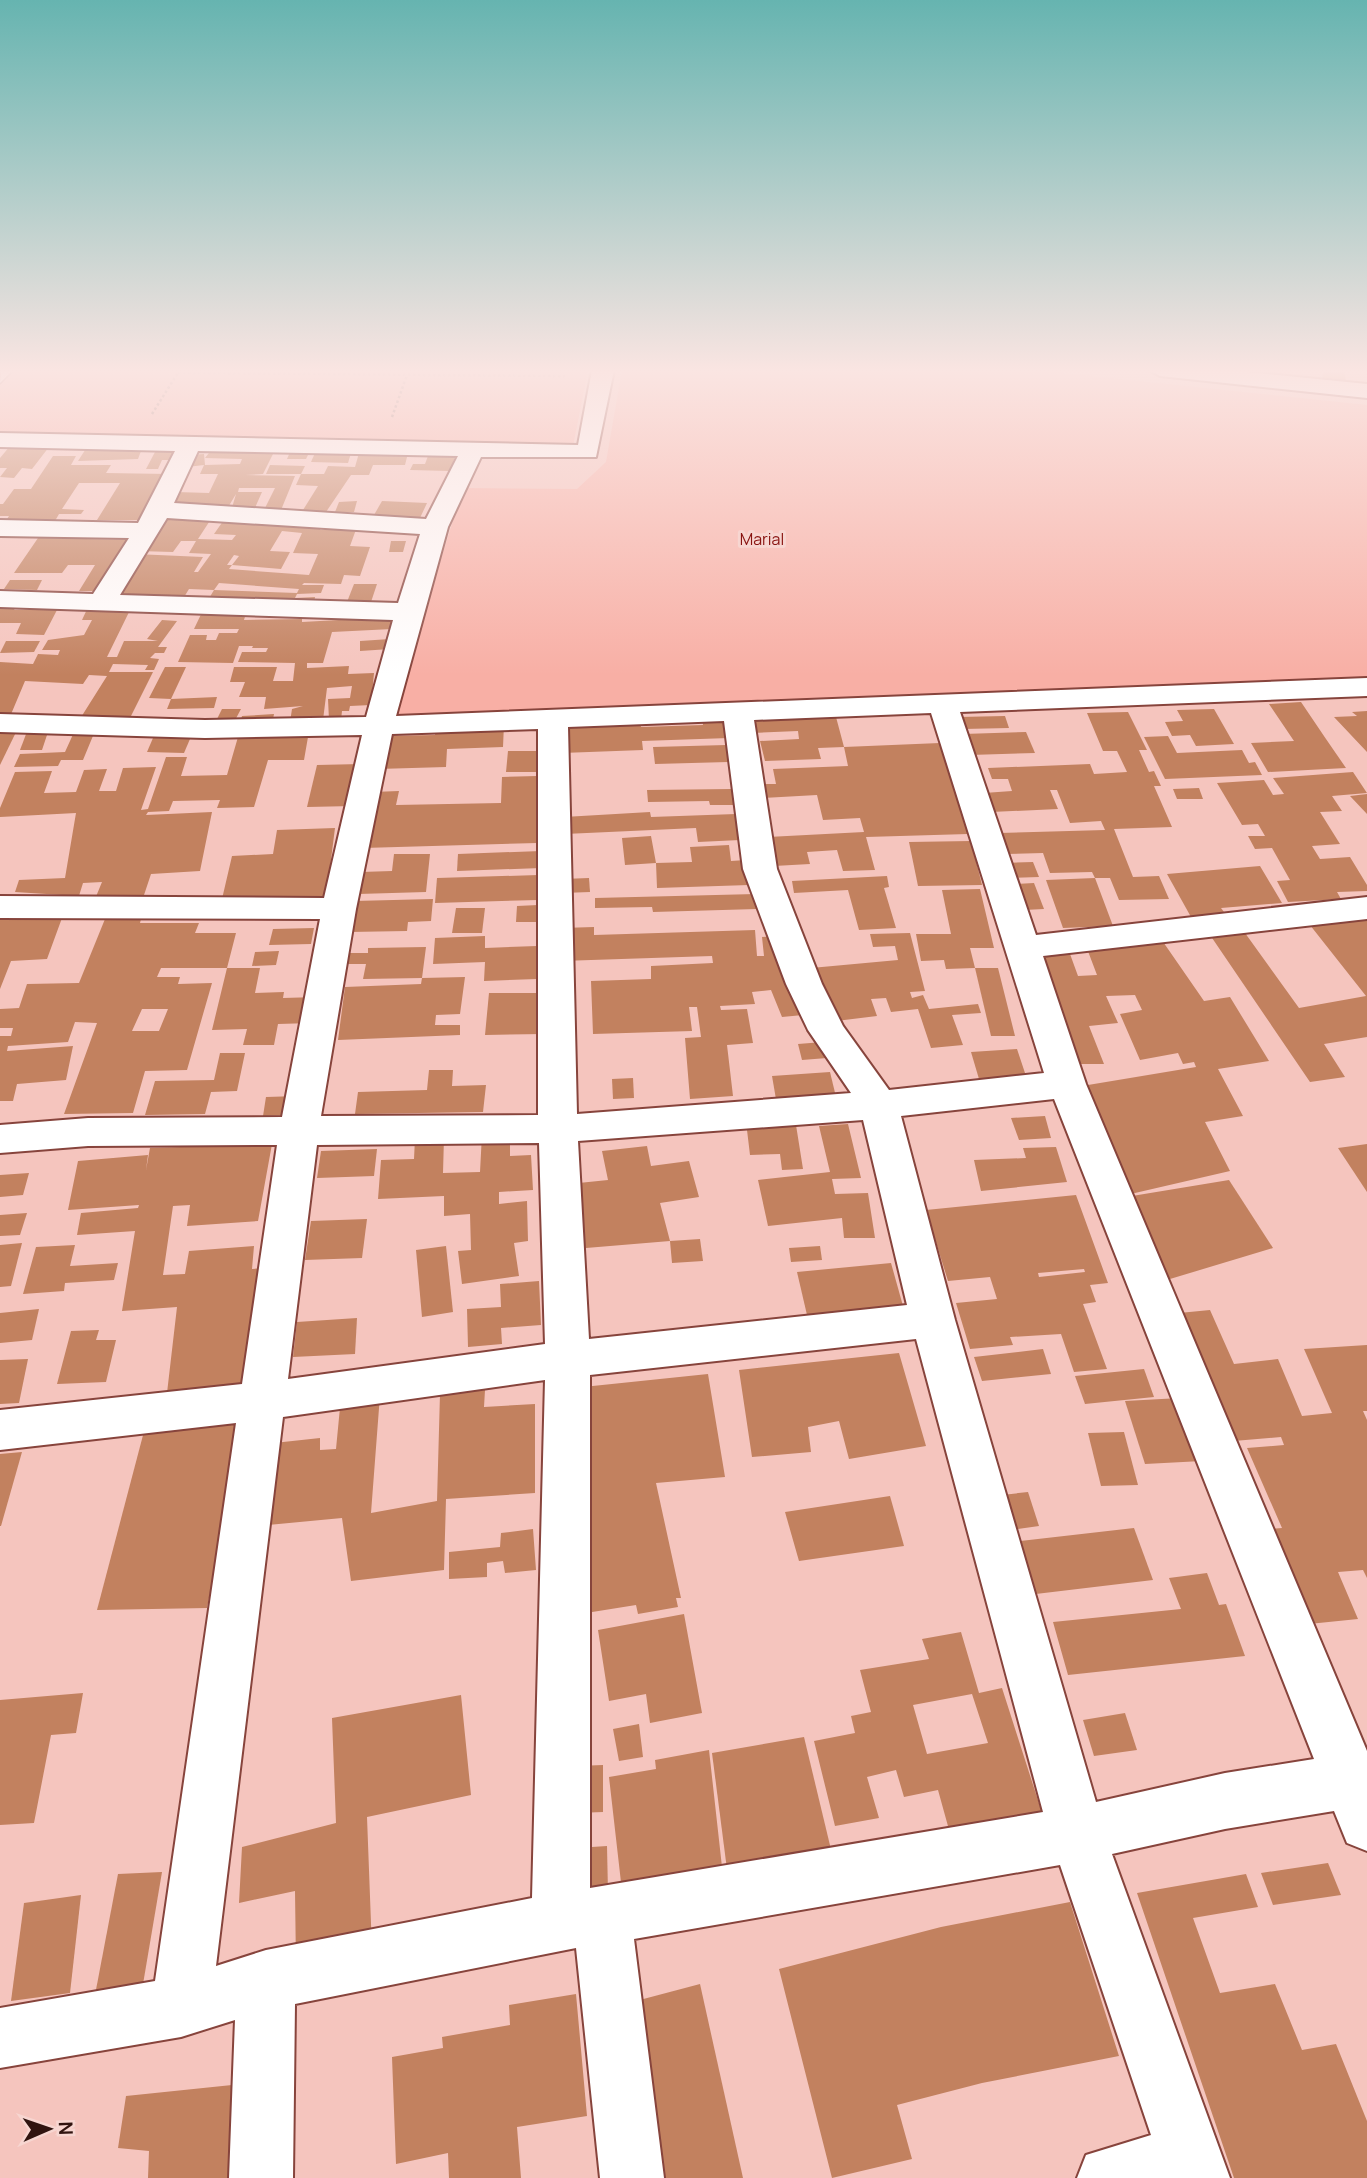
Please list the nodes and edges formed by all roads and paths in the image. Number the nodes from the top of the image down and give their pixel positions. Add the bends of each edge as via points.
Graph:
1 (176, 472) edge
2 (462, 472) edge
3 (152, 520) junction
4 (435, 527) junction
5 (0, 528) edge
6 (0, 599) edge
7 (103, 600) junction
8 (408, 612) junction
9 (1367, 687) edge
10 (943, 706) junction
11 (737, 712) junction
12 (554, 718) junction
13 (0, 723) edge
14 (379, 726) junction
15 (0, 907) edge
16 (1367, 908) edge
17 (339, 909) junction
18 (1020, 948) junction
19 (1067, 1084) junction
20 (879, 1105) junction
21 (299, 1129) junction
22 (558, 1129) junction
23 (0, 1139) edge
24 (933, 1320) junction
25 (568, 1359) junction
26 (263, 1401) junction
27 (0, 1430) edge
28 (1361, 1794) edge
29 (1077, 1834) junction
30 (582, 1918) junction
31 (266, 1980) junction
32 (181, 2007) junction
33 (0, 2038) edge
34 (1195, 2167) edge
35 (261, 2178) edge
36 (632, 2178) edge
37 (1109, 2178) edge

1 - 3 street
2 - 4 street
3 - 4 street
3 - 5 street
3 - 7 street
4 - 8 street
6 - 7 street
7 - 8 street
8 - 14 street
9 - 10 street
10 - 11 street
10 - 18 street
11 - 12 street
11 - 20 street via 760,869 804,984 827,1030
12 - 14 street
12 - 22 street
13 - 14 street via 205,729
14 - 17 street
15 - 17 street
16 - 18 street
17 - 21 street
18 - 19 street
19 - 20 street
19 - 28 street
20 - 22 street
20 - 24 street
21 - 22 street
21 - 23 street via 89,1132
21 - 26 street
22 - 25 street
24 - 25 street
24 - 29 street
25 - 26 street
25 - 30 street
26 - 27 street
26 - 32 street
28 - 29 street via 1226,1801
29 - 30 street
29 - 34 street
30 - 31 street
30 - 36 street
31 - 32 street
31 - 35 street
32 - 33 street
34 - 37 street

